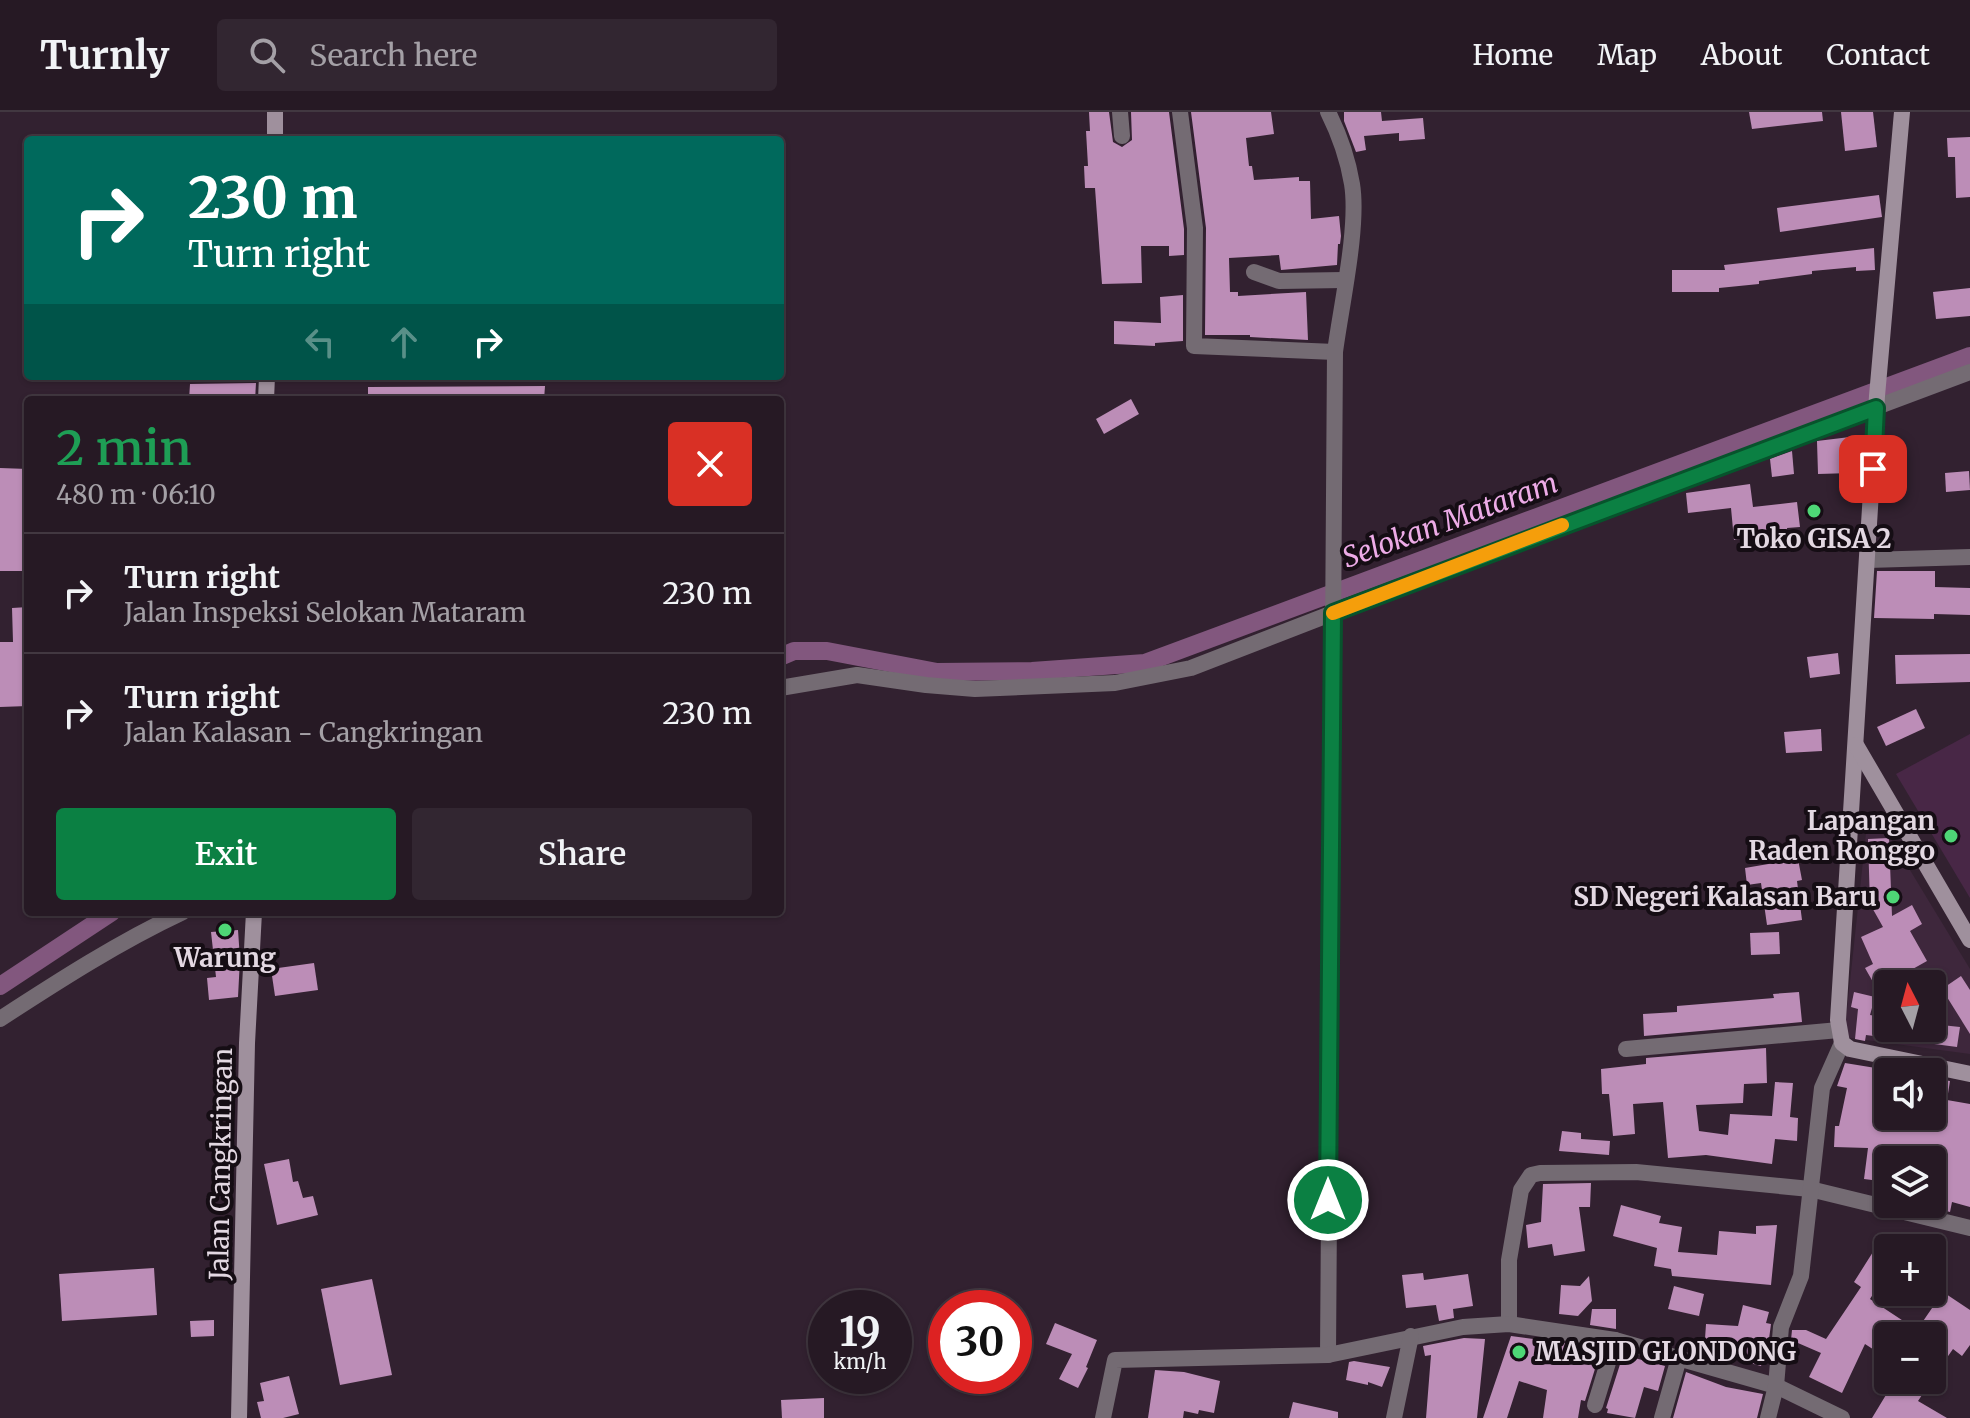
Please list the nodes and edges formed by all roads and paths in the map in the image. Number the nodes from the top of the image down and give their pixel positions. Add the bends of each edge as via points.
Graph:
1 (275, 112) edge
2 (1120, 112) edge
3 (1180, 112) edge
4 (1328, 112) edge
5 (1902, 112) edge
6 (275, 136) edge
7 (1122, 136) dead end
8 (1254, 272) dead end
9 (1344, 280) junction
10 (1335, 352) junction
11 (1970, 372) edge
12 (1877, 402) junction
13 (1970, 557) edge
14 (1868, 560) junction
15 (1332, 606) junction
16 (784, 687) edge
17 (1856, 745) junction
18 (174, 916) edge
19 (254, 916) edge
20 (1970, 940) edge
21 (0, 1019) edge
22 (1841, 1036) junction
23 (1626, 1049) dead end
24 (1970, 1074) edge
25 (1810, 1189) junction
26 (1970, 1228) edge
27 (1509, 1324) junction
28 (1411, 1336) junction
29 (1615, 1340) junction
30 (1328, 1355) junction
31 (1679, 1358) junction
32 (1776, 1386) junction
33 (1595, 1405) dead end
34 (239, 1418) edge
35 (1103, 1418) edge
36 (1394, 1418) edge
37 (1662, 1418) edge
38 (1768, 1418) edge
39 (1842, 1418) edge

1 - 6 main road
2 - 7 street
3 - 10 street via 1195,228 1194,346
4 - 9 street via 1352,185
5 - 12 main road
8 - 9 street via 1279,281
9 - 10 street
10 - 15 street
11 - 12 street
12 - 14 main road
12 - 15 street
13 - 14 street
14 - 17 main road
15 - 16 street via 1232,653 1161,676 1115,683 975,689 857,675
15 - 30 street
17 - 20 main road
17 - 22 main road
18 - 21 street via 73,971
19 - 34 main road, Jalan Cangkringan
22 - 23 street
22 - 24 main road via 1850,1049
22 - 25 street via 1822,1088
25 - 26 street
25 - 27 street via 1636,1172 1531,1175 1521,1190 1509,1260
25 - 32 street via 1801,1276 1781,1327
27 - 28 street
27 - 29 street
28 - 30 street
28 - 36 street
29 - 31 street
29 - 33 street
30 - 35 street via 1115,1360
31 - 32 street
31 - 37 street
32 - 38 street
32 - 39 street

